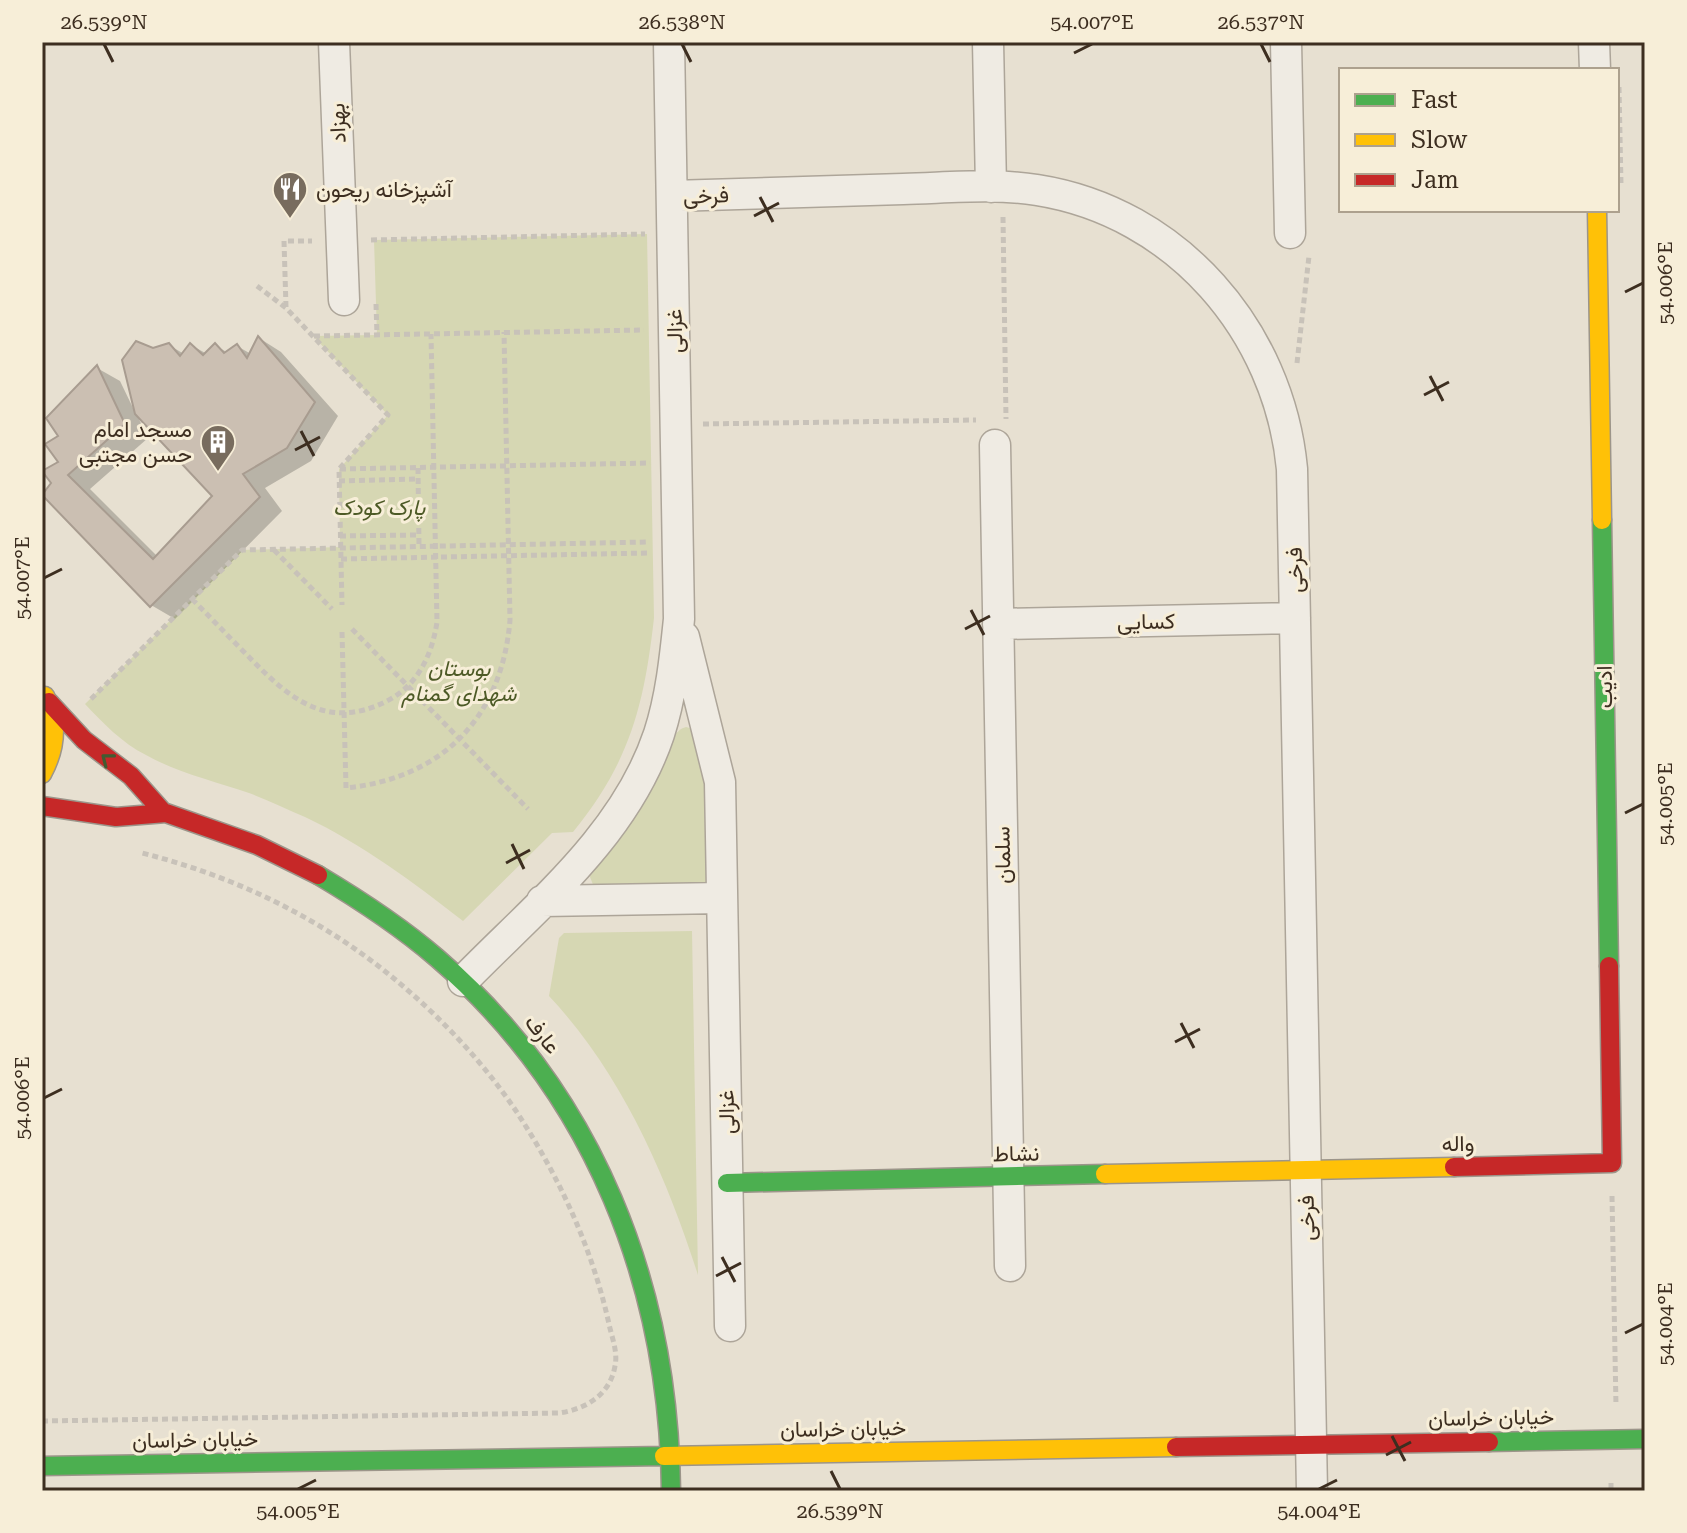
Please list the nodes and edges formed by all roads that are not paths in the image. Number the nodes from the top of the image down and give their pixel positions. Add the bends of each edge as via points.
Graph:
1 (334, 42) edge
2 (669, 42) edge
3 (988, 42) edge
4 (1286, 42) edge
5 (1594, 42) edge
6 (1595, 68) edge
7 (672, 196) junction
8 (997, 201) junction
9 (1597, 212) edge
10 (1299, 245) road end
11 (344, 300) dead end
12 (995, 426) road end
13 (1295, 618) junction
14 (679, 619) junction
15 (998, 624) junction
16 (45, 697) edge
17 (42, 774) edge
18 (42, 806) edge
19 (163, 812) junction
20 (722, 898) junction
21 (542, 901) junction
22 (463, 981) junction
23 (1612, 1163) joint
24 (1305, 1170) junction
25 (1007, 1177) junction
26 (727, 1183) junction
27 (1010, 1266) dead end
28 (730, 1326) dead end
29 (1645, 1439) edge
30 (1311, 1444) junction
31 (671, 1455) junction
32 (199, 1463) junction
33 (42, 1466) edge
34 (159, 1481) dead end
35 (671, 1491) edge
36 (1312, 1491) edge

1 - 11 street, بهزاد
2 - 7 street, غزالی
3 - 8 street
4 - 10 street
5 - 6 street
7 - 8 street, فرخی
7 - 14 street, غزالی
8 - 13 street, فرخی via 1038,190 1108,210 1140,226 1196,268 1239,318 1271,376 1289,440
9 - 23 street, ادیب
12 - 15 street, سلمان
13 - 15 street, کسایی
13 - 24 street, فرخی
14 - 20 street, غزالی via 720,782
14 - 21 street, غزالی via 667,706 646,767 610,827
15 - 25 street, سلمان
16 - 17 street via 55,721 55,742
19 -> 16 street
18 - 19 street, عارف via 124,817
19 - 22 street, عارف via 237,836 340,886 388,918
20 - 21 street
20 - 26 street, غزالی
21 - 22 street, غزالی
22 - 31 street, عارف via 549,1081 606,1181 646,1289 661,1358
23 - 24 street, واله
24 - 25 street, نشاط
24 - 30 street, فرخی
25 - 26 street, نشاط
25 - 27 street, سلمان
26 - 28 street, غزالی
29 - 30 street, خیابان خراسان
30 - 31 street, خیابان خراسان
30 - 36 street, فرخی
31 - 32 street, خیابان خراسان
31 - 35 street, عارف
32 - 33 street, خیابان خراسان
32 - 34 street

